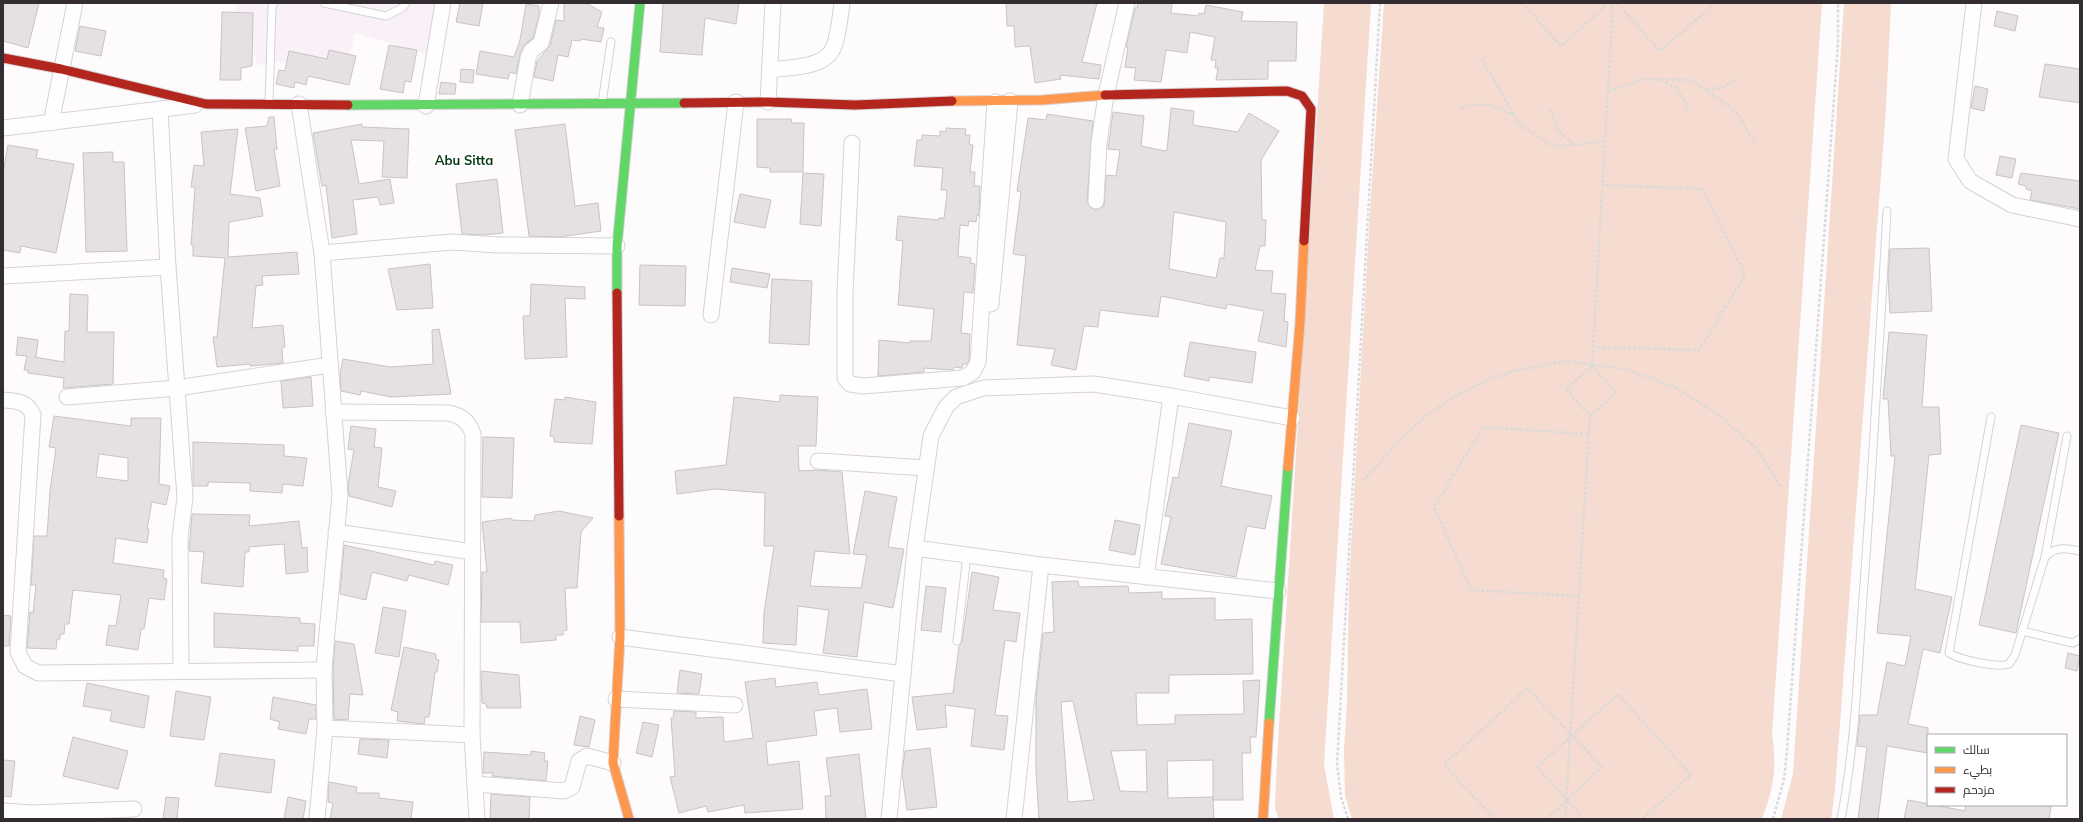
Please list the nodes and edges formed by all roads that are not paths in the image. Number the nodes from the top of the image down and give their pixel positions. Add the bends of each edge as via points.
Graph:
1 (76, 3) edge
2 (274, 3) edge
3 (324, 3) edge
4 (406, 3) edge
5 (443, 3) edge
6 (551, 3) edge
7 (640, 3) edge
8 (773, 3) edge
9 (842, 3) edge
10 (1127, 3) edge
11 (1974, 3) edge
12 (611, 42) dead end
13 (3, 58) edge
14 (61, 69) junction
15 (770, 70) junction
16 (1106, 95) junction
17 (1010, 101) junction
18 (630, 102) junction
19 (736, 102) junction
20 (768, 102) junction
21 (995, 102) junction
22 (602, 103) junction
23 (206, 104) junction
24 (269, 104) junction
25 (299, 104) junction
26 (520, 104) junction
27 (426, 106) junction
28 (160, 109) junction
29 (51, 123) junction
30 (3, 128) edge
31 (852, 143) dead end
32 (1096, 201) dead end
33 (1887, 211) dead end
34 (2080, 219) edge
35 (617, 246) junction
36 (322, 253) junction
37 (168, 267) junction
38 (3, 276) edge
39 (711, 315) dead end
40 (330, 365) junction
41 (177, 388) junction
42 (983, 388) junction
43 (1171, 396) junction
44 (67, 397) dead end
45 (3, 400) edge
46 (333, 412) junction
47 (1992, 417) dead end
48 (1292, 418) junction
49 (2067, 436) dead end
50 (818, 461) dead end
51 (926, 468) junction
52 (336, 532) junction
53 (915, 548) junction
54 (2080, 551) edge
55 (473, 552) junction
56 (967, 555) junction
57 (2045, 557) junction
58 (1041, 565) junction
59 (1146, 577) junction
60 (1278, 590) junction
61 (2022, 631) junction
62 (620, 637) junction
63 (2080, 639) edge
64 (957, 641) dead end
65 (180, 670) junction
66 (324, 670) junction
67 (903, 674) junction
68 (616, 699) junction
69 (735, 705) dead end
70 (325, 728) junction
71 (472, 735) junction
72 (613, 763) junction
73 (475, 784) junction
74 (134, 809) dead end
75 (3, 811) edge
76 (317, 819) edge
77 (477, 819) edge
78 (629, 819) edge
79 (890, 819) edge
80 (1014, 819) edge
81 (1263, 819) edge
82 (1841, 819) edge

1 - 14 street
2 - 24 lane
3 - 4 lane via 386,16 402,8
5 - 27 street
6 - 26 street via 541,43 531,51 528,58
7 - 18 street
8 - 15 street
9 - 15 street via 834,46 828,55 818,62
10 - 16 street
11 - 34 street via 1956,159 1970,181 2012,205
12 - 22 lane
13 - 14 street
14 - 23 street
14 - 29 street
15 - 20 street
16 - 17 street
16 - 32 street via 1099,143
16 - 48 street via 1287,91 1296,93 1306,100 1311,109 1300,323
17 - 21 street
17 - 42 street
18 - 19 street
18 - 22 street
18 - 35 street
19 - 20 street
19 - 39 street
20 - 21 street via 855,105
21 - 31 street via 978,362 973,372 963,378 863,386 850,384 846,378 845,293
22 - 26 street
23 - 24 street
23 - 28 street
24 - 25 street
25 - 27 street
25 - 36 street
26 - 27 street
28 - 29 street
28 - 37 street
29 - 30 street
33 - 82 lane via 1876,418 1858,672 1848,784
35 - 36 street via 490,245 452,242
35 - 62 street
36 - 40 street
37 - 38 street
37 - 41 street
40 - 41 street
40 - 46 street
41 - 44 street
41 - 65 street via 185,497 180,546
42 - 43 street via 1094,384
42 - 51 street via 956,398 946,406 931,436
43 - 48 street
43 - 59 street
45 - 65 street via 21,402 33,415 18,652 20,660 31,671 38,673
46 - 52 street via 340,495
46 - 55 street via 448,414 464,419 473,434
47 - 61 lane via 1949,653 1957,657 2003,665 2013,660
48 - 60 street
49 - 57 lane
50 - 51 street
51 - 53 street
52 - 55 street
52 - 66 street
53 - 56 street
53 - 67 street
54 - 57 lane via 2057,549
55 - 71 street
56 - 58 street
56 - 64 lane
57 - 61 lane
58 - 59 street
58 - 80 street
59 - 60 street
60 - 81 street
61 - 63 lane via 2073,643
62 - 67 street
62 - 68 street
65 - 66 street
66 - 70 street
67 - 79 street
68 - 69 street
68 - 72 street
70 - 71 street
70 - 76 street
71 - 73 street
72 - 73 street via 587,756 579,762 572,787 564,791
72 - 78 street
73 - 77 street
74 - 75 street via 32,813

